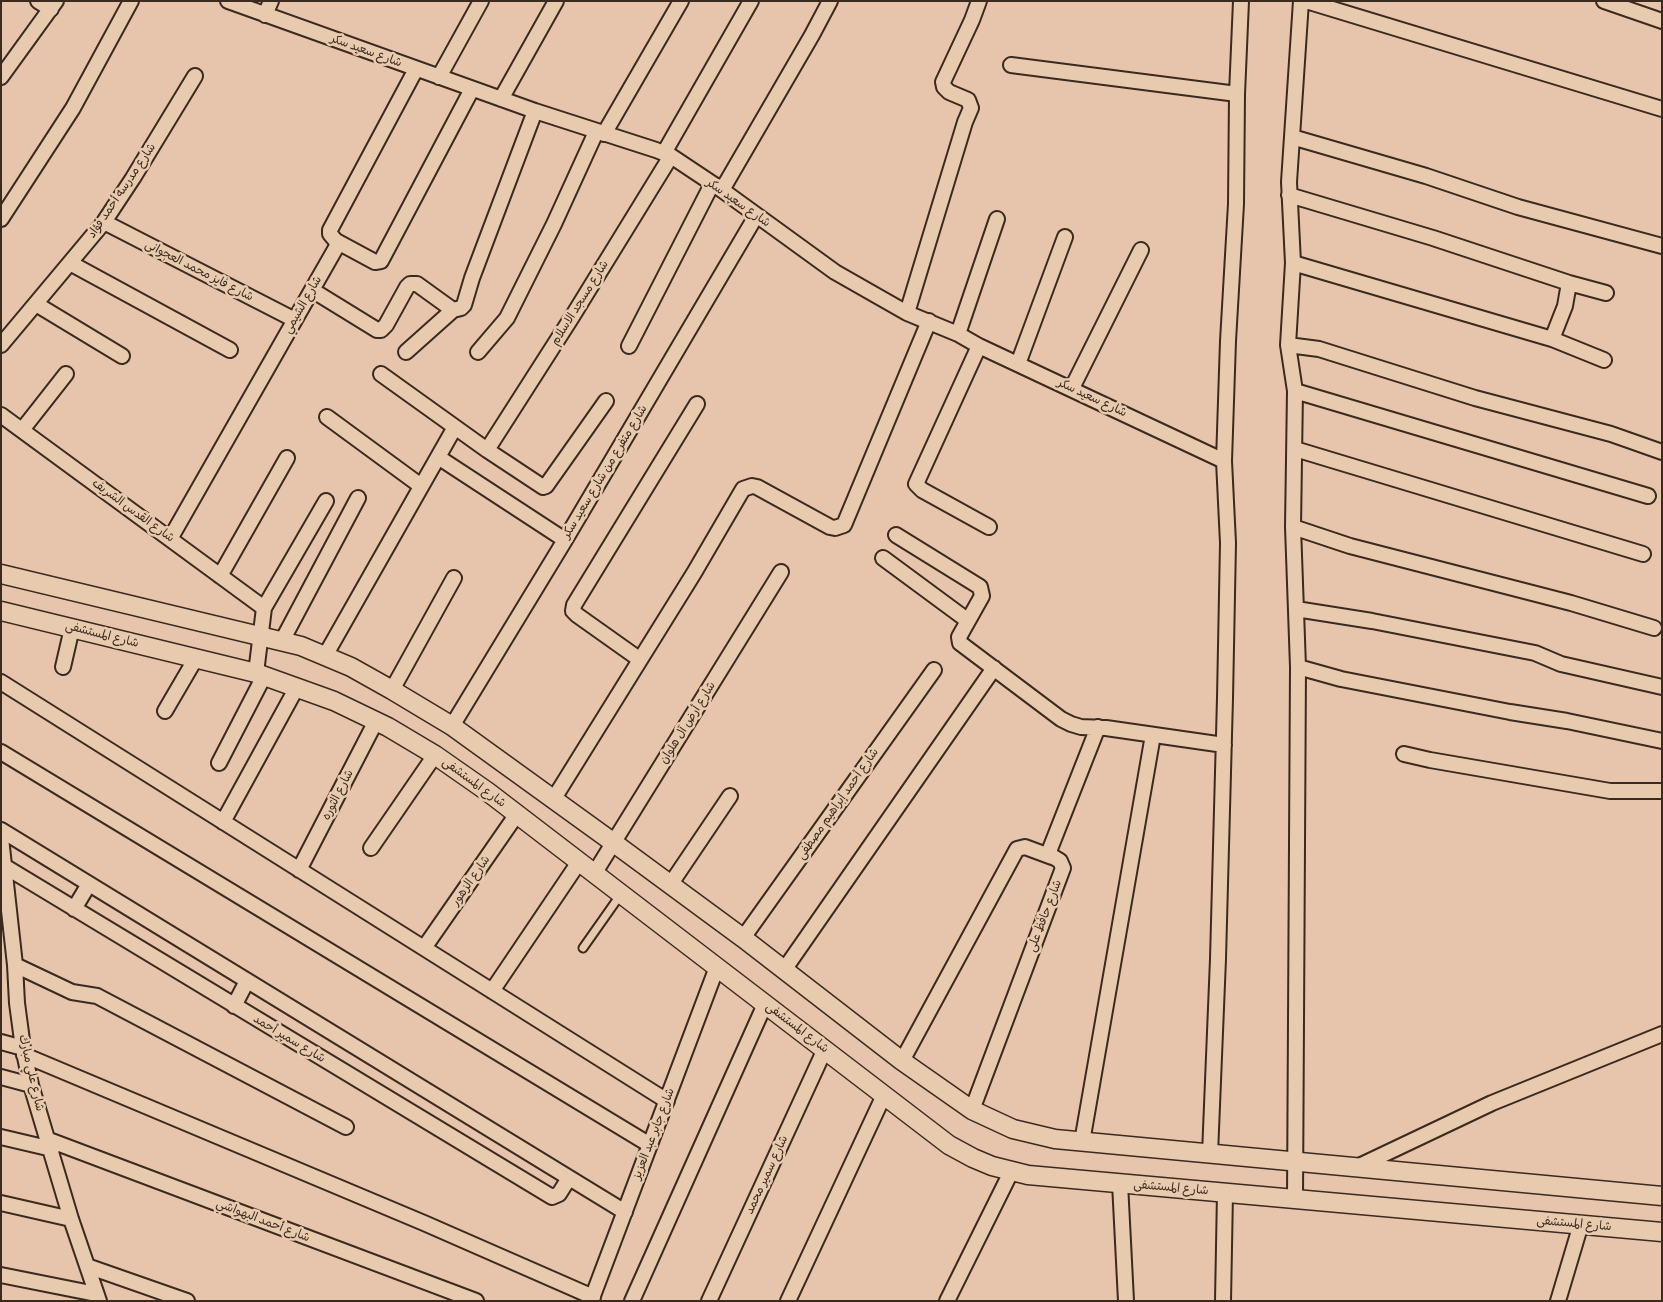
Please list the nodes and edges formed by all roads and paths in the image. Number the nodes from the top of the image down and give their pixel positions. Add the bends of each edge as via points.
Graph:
1 (38, 1) edge
2 (131, 1) edge
3 (228, 1) edge
4 (271, 1) edge
5 (480, 1) edge
6 (556, 1) edge
7 (681, 1) edge
8 (751, 1) edge
9 (830, 1) edge
10 (979, 1) edge
11 (1241, 1) edge
12 (1301, 1) edge
13 (1306, 1) edge
14 (1604, 1) edge
15 (54, 5) edge
16 (264, 15) junction
17 (1662, 21) edge
18 (1011, 65) dead end
19 (416, 69) junction
20 (195, 76) dead end
21 (1, 77) edge
22 (439, 77) junction
23 (472, 89) junction
24 (1237, 94) junction
25 (501, 99) junction
26 (1662, 109) edge
27 (535, 111) junction
28 (600, 133) junction
29 (1292, 137) junction
30 (668, 155) junction
31 (717, 187) junction
32 (1289, 195) junction
33 (756, 216) junction
34 (1, 219) edge
35 (997, 220) dead end
36 (104, 222) junction
37 (1065, 237) dead end
38 (336, 241) junction
39 (1662, 246) edge
40 (1141, 250) dead end
41 (70, 263) junction
42 (1293, 263) junction
43 (1569, 283) junction
44 (312, 290) junction
45 (1606, 292) dead end
46 (36, 304) junction
47 (453, 310) junction
48 (906, 313) junction
49 (295, 320) junction
50 (929, 321) junction
51 (958, 334) junction
52 (1552, 339) junction
53 (1, 345) edge
54 (1288, 345) junction
55 (629, 346) dead end
56 (979, 346) junction
57 (230, 350) dead end
58 (406, 352) dead end
59 (478, 352) dead end
60 (122, 356) dead end
61 (1604, 360) dead end
62 (1018, 364) junction
63 (66, 374) dead end
64 (381, 374) dead end
65 (1072, 388) junction
66 (1294, 391) junction
67 (606, 401) dead end
68 (698, 404) dead end
69 (1, 414) edge
70 (327, 417) dead end
71 (455, 427) junction
72 (22, 430) junction
73 (1295, 449) junction
74 (487, 450) junction
75 (1662, 452) edge
76 (438, 457) junction
77 (287, 458) dead end
78 (1224, 461) junction
79 (421, 486) junction
80 (1648, 496) dead end
81 (358, 498) dead end
82 (326, 502) dead end
83 (989, 526) dead end
84 (1293, 527) junction
85 (896, 535) dead end
86 (170, 539) junction
87 (565, 540) junction
88 (1643, 554) dead end
89 (882, 558) dead end
90 (781, 572) dead end
91 (1, 574) edge
92 (220, 576) junction
93 (454, 578) dead end
94 (264, 608) junction
95 (1296, 608) junction
96 (1, 611) edge
97 (968, 620) junction
98 (72, 628) junction
99 (1654, 628) dead end
100 (261, 636) junction
101 (282, 641) junction
102 (325, 656) junction
103 (196, 658) junction
104 (639, 659) junction
105 (63, 667) dead end
106 (1298, 667) junction
107 (994, 668) junction
108 (934, 670) dead end
109 (260, 675) junction
110 (1, 682) edge
111 (297, 687) junction
112 (1662, 688) edge
113 (392, 690) junction
114 (165, 711) dead end
115 (376, 721) junction
116 (452, 726) junction
117 (1098, 727) junction
118 (1153, 735) junction
119 (1662, 741) edge
120 (1224, 745) junction
121 (1, 752) edge
122 (1404, 754) dead end
123 (435, 755) junction
124 (220, 762) dead end
125 (1662, 791) edge
126 (730, 796) dead end
127 (553, 800) junction
128 (517, 814) junction
129 (223, 822) junction
130 (1, 830) edge
131 (1, 838) edge
132 (614, 843) junction
133 (371, 848) dead end
134 (1052, 857) junction
135 (579, 862) junction
136 (4, 866) junction
137 (299, 870) junction
138 (594, 874) junction
139 (89, 884) junction
140 (670, 885) junction
141 (621, 894) junction
142 (5, 900) edge
143 (74, 909) junction
144 (6, 934) edge
145 (742, 938) junction
146 (424, 948) junction
147 (582, 948) dead end
148 (15, 965) junction
149 (717, 967) junction
150 (784, 970) junction
151 (248, 981) junction
152 (492, 991) junction
153 (765, 1004) junction
154 (234, 1006) junction
155 (1662, 1034) edge
156 (1, 1042) edge
157 (825, 1050) junction
158 (24, 1051) junction
159 (902, 1061) junction
160 (1, 1077) edge
161 (31, 1085) junction
162 (884, 1095) junction
163 (667, 1101) junction
164 (972, 1110) junction
165 (346, 1127) dead end
166 (1, 1137) edge
167 (1082, 1142) junction
168 (50, 1145) junction
169 (650, 1145) junction
170 (1210, 1154) junction
171 (1295, 1162) junction
172 (1354, 1168) junction
173 (1011, 1172) junction
174 (569, 1178) junction
175 (1120, 1183) junction
176 (1225, 1193) junction
177 (1662, 1196) edge
178 (1295, 1199) junction
179 (1, 1203) edge
180 (625, 1212) junction
181 (71, 1219) junction
182 (1581, 1224) junction
183 (1662, 1232) edge
184 (87, 1266) junction
185 (1, 1275) edge
186 (98, 1298) edge
187 (592, 1299) edge
188 (187, 1301) edge
189 (476, 1301) edge
190 (632, 1301) edge
191 (709, 1301) edge
192 (788, 1301) edge
193 (947, 1301) edge
194 (1126, 1301) edge
195 (1223, 1301) edge
196 (1558, 1301) edge

1 - 15 street
2 - 34 street via 73,108
3 - 16 street, شارع سعيد سكر
4 - 16 street
5 - 22 street
6 - 25 street
7 - 28 street
8 - 30 street, شارع مسجد الاسلام
9 - 31 street
10 - 48 street via 943,82 949,92 968,100 971,108
11 - 24 street
12 - 29 street
13 - 26 street
14 - 17 street
15 - 21 street
16 - 19 street, شارع سعيد سكر
18 - 24 street
19 - 22 street, شارع سعيد سكر
19 - 38 street, شارع الشيمي via 331,228 330,234
20 - 36 street, شارع مدرسه أحمد فؤاد
22 - 23 street, شارع سعيد سكر
23 - 25 street, شارع سعيد سكر
23 - 38 street via 381,261 375,262
24 - 78 street via 1236,204
25 - 27 street, شارع سعيد سكر
27 - 28 street, شارع سعيد سكر
27 - 47 street via 464,305
28 - 30 street, شارع سعيد سكر
28 - 59 street via 507,318
29 - 32 street
29 - 39 street via 1518,207
30 - 31 street, شارع سعيد سكر
30 - 74 street, شارع مسجد الاسلام via 572,317
31 - 33 street, شارع سعيد سكر
31 - 55 street
32 - 42 street
32 - 43 street
33 - 48 street, شارع سعيد سكر via 835,272
33 - 87 street, شارع متفرع من شارع سعيد سكر
35 - 51 street
36 - 41 street, شارع مدرسه أحمد فؤاد
36 - 49 street, شارع فايز محمد العجوانى
37 - 62 street
38 - 44 street, شارع الشيمي via 337,246
40 - 65 street
41 - 46 street, شارع مدرسه أحمد فؤاد
41 - 57 street
42 - 52 street
42 - 54 street
43 - 45 street
43 - 52 street
44 - 47 street via 377,330 386,325 410,284 417,284
44 - 49 street, شارع الشيمي
46 - 53 street, شارع مدرسه أحمد فؤاد
46 - 60 street
47 - 58 street
48 - 50 street, شارع سعيد سكر
49 - 86 street, شارع الشيمي
50 - 51 street, شارع سعيد سكر
50 - 104 street via 844,525 830,527 757,487 743,489
51 - 56 street, شارع سعيد سكر
52 - 61 street
54 - 66 street
54 - 75 street via 1319,349 1476,398 1611,434
56 - 62 street, شارع سعيد سكر
56 - 83 street via 916,484
62 - 65 street, شارع سعيد سكر
63 - 72 street
64 - 71 street
65 - 78 street, شارع سعيد سكر
66 - 73 street
66 - 80 street
67 - 74 street via 546,486 541,486
68 - 104 street via 572,611
69 - 72 street, شارع القدس الشريف
70 - 79 street
71 - 74 street
71 - 76 street
72 - 86 street, شارع القدس الشريف
73 - 84 street
73 - 88 street
76 - 79 street
76 - 87 street
77 - 92 street
78 - 120 street via 1228,544
79 - 102 street
81 - 101 street
82 - 94 street
84 - 95 street
84 - 99 street via 1350,546 1571,603
85 - 97 street via 982,590 982,596
86 - 92 street, شارع القدس الشريف
87 - 116 street, شارع متفرع من شارع سعيد سكر
89 - 97 street
90 - 132 street, شارع أرض آل هلوان
91 - 100 street
92 - 94 street, شارع القدس الشريف
93 - 113 street
94 - 100 street
95 - 106 street
95 - 112 street via 1536,653 1561,664
96 - 98 street, شارع المستشفى
97 - 107 street via 958,636 960,642
98 - 103 street, شارع المستشفى
98 - 105 street
100 - 101 street
100 - 109 street
101 - 102 street
102 - 113 street
103 - 109 street, شارع المستشفى
103 - 114 street
104 - 127 street
106 - 119 street via 1341,679
106 - 171 street
107 - 117 street via 1061,719 1081,727
107 - 150 street
108 - 145 street, شارع أحمد إبراهيم مصطفى
109 - 111 street, شارع المستشفى
109 - 124 street
110 - 129 street
111 - 115 street, شارع المستشفى
111 - 129 street
113 - 116 street
115 - 123 street, شارع المستشفى
115 - 137 street, شارع الثوره
116 - 127 street
117 - 118 street
117 - 134 street via 1050,849
118 - 120 street
118 - 167 street
120 - 170 street
121 - 169 street
122 - 125 street via 1610,791
123 - 128 street, شارع المستشفى
123 - 133 street
126 - 140 street
127 - 132 street
128 - 135 street, شارع المستشفى
128 - 146 street, شارع الزهور
129 - 137 street
130 - 139 street
131 - 136 street, شارع علي مبارك
132 - 138 street, شارع أرض آل هلوان
132 - 140 street
134 - 159 street via 1025,847 1017,849
134 - 164 street, شارع حافظ على via 1062,863 1063,868
135 - 138 street, شارع المستشفى
135 - 152 street
136 - 142 street, شارع علي مبارك
136 - 143 street, شارع سمير أحمد
137 - 146 street
138 - 141 street, شارع المستشفى
139 - 143 street
139 - 151 street
140 - 145 street
141 - 147 lane
141 - 149 street, شارع المستشفى
142 - 144 street, شارع علي مبارك
143 - 154 street, شارع سمير أحمد
144 - 148 street, شارع علي مبارك
145 - 150 street
146 - 152 street
148 - 158 street, شارع علي مبارك
148 - 165 street via 72,992 97,996
149 - 153 street, شارع المستشفى
149 - 163 street, شارع جابر عبد العزيز
150 - 159 street
151 - 154 street
151 - 174 street
152 - 163 street
153 - 157 street, شارع المستشفى
153 - 190 street
154 - 174 street, شارع سمير أحمد via 552,1197 559,1194
155 - 172 street via 1492,1103
156 - 158 street
157 - 162 street, شارع المستشفى
157 - 191 street, شارع سمير محمد
158 - 161 street, شارع علي مبارك
158 - 187 street
159 - 164 street
160 - 161 street
161 - 168 street, شارع علي مبارك
162 - 173 street, شارع المستشفى via 949,1144 973,1158
162 - 192 street
163 - 169 street, شارع جابر عبد العزيز
164 - 167 street via 1013,1129
166 - 168 street, شارع أحمد البهواشي
167 - 170 street
168 - 181 street, شارع علي مبارك
168 - 189 street, شارع أحمد البهواشي
169 - 180 street, شارع جابر عبد العزيز
170 - 171 street
171 - 172 street
171 - 178 street
172 - 177 street
173 - 175 street, شارع المستشفى
173 - 193 street
174 - 180 street
175 - 176 street, شارع المستشفى
175 - 194 street
176 - 178 street, شارع المستشفى
176 - 195 street
178 - 182 street, شارع المستشفى
179 - 181 street
180 - 187 street, شارع جابر عبد العزيز
181 - 184 street, شارع علي مبارك
182 - 183 street, شارع المستشفى
182 - 196 street
184 - 186 street, شارع علي مبارك
184 - 188 street
185 - 186 street

